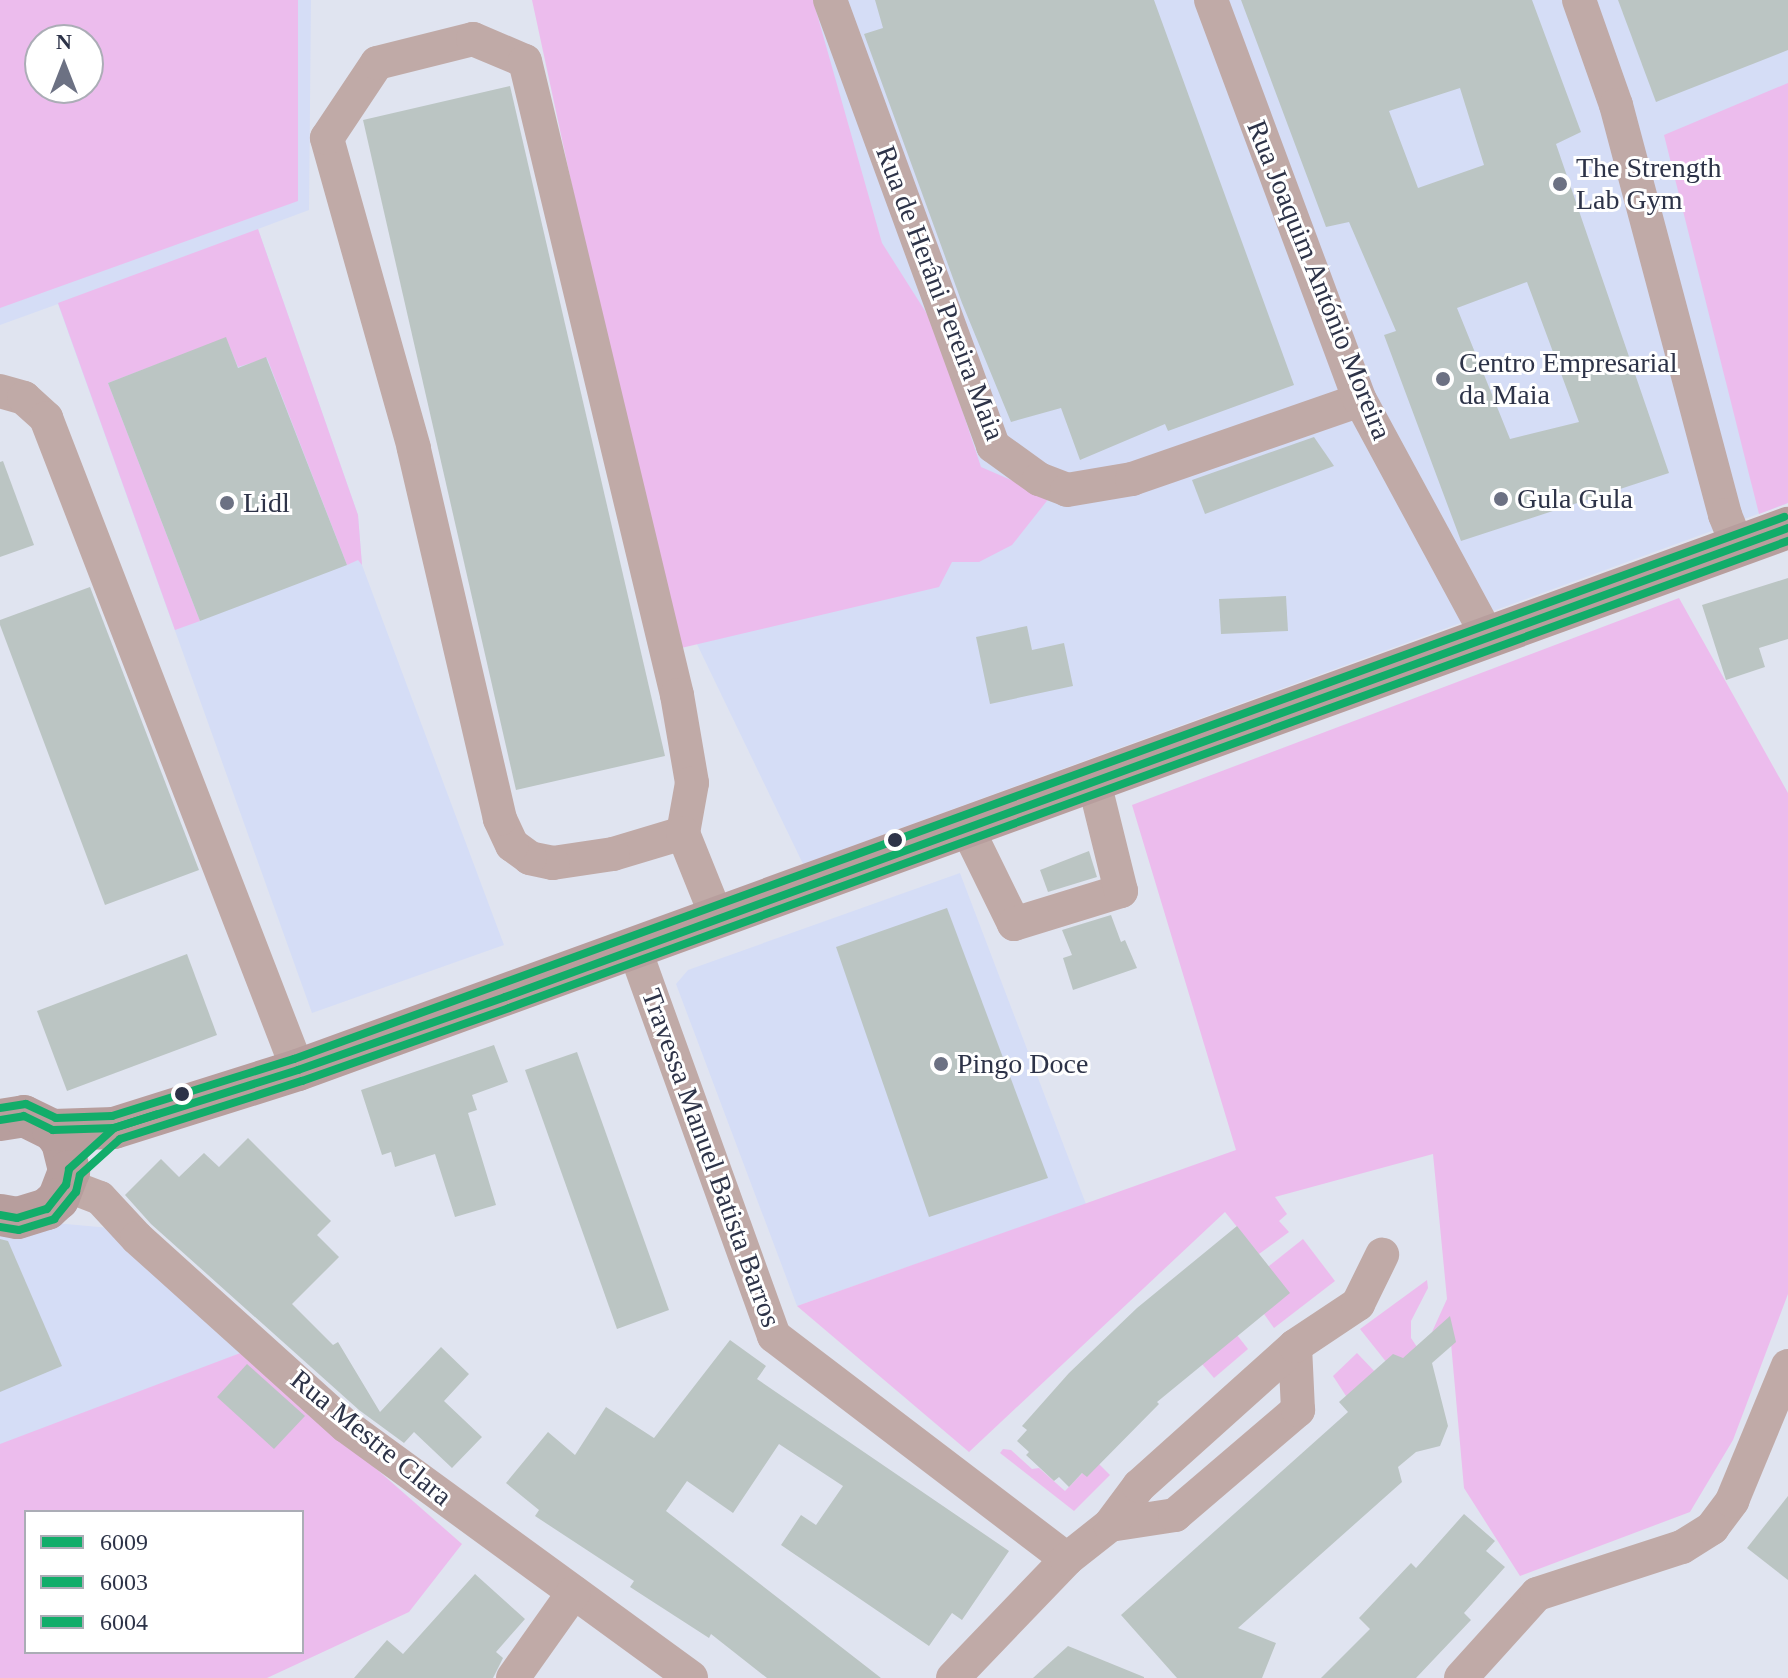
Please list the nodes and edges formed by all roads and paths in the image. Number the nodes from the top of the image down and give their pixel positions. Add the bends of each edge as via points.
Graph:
1 (830, 0) edge
2 (1211, 0) edge
3 (1579, 0) edge
4 (0, 391) edge
5 (1360, 400) junction
6 (1788, 528) edge
7 (1737, 545) junction
8 (1488, 637) junction
9 (1094, 782) junction
10 (967, 828) junction
11 (683, 833) junction
12 (718, 920) junction
13 (635, 950) junction
14 (298, 1070) junction
15 (0, 1120) edge
16 (114, 1128) junction
17 (53, 1130) junction
18 (67, 1177) junction
19 (0, 1215) edge
20 (1382, 1255) dead end
21 (1295, 1346) junction
22 (1788, 1366) edge
23 (1780, 1407) edge
24 (1110, 1525) junction
25 (1067, 1559) junction
26 (574, 1592) junction
27 (513, 1678) edge
28 (691, 1678) edge
29 (953, 1678) edge
30 (1461, 1678) edge

1 - 5 street, Rua de Herâni Pereira Maia via 993,446 1039,479 1067,490 1132,479
2 - 5 street, Rua Joaquim António Moreira
3 - 7 street via 1616,105
4 - 14 street via 24,398 46,418
5 - 8 street, Rua Joaquim António Moreira
6 - 7 main road
7 - 8 main road
8 - 9 main road
9 - 10 main road
9 - 10 street via 1121,891 1014,924
10 - 12 main road
11 - 11 street via 692,783 677,695 525,61 473,39 377,63 327,138 414,448 500,819 512,845 530,858 553,863 613,854
11 - 12 street
12 - 13 main road
13 - 14 main road
13 - 25 street, Travessa Manuel Batista Barros via 774,1336
14 - 16 main road
15 - 17 main road via 24,1116
16 - 17 main road
16 - 18 main road
17 - 18 main road via 62,1142
18 - 19 main road via 58,1199 33,1216
18 - 26 street, Rua Mestre Clara via 100,1198 137,1238 346,1426
20 - 21 street via 1358,1304
21 - 24 street via 1139,1486
21 - 24 street via 1298,1410 1175,1515
22 - 23 street
23 - 30 street via 1732,1501 1712,1528 1682,1547 1537,1594
24 - 25 street
25 - 29 street
26 - 27 street
26 - 28 street, Rua Mestre Clara

